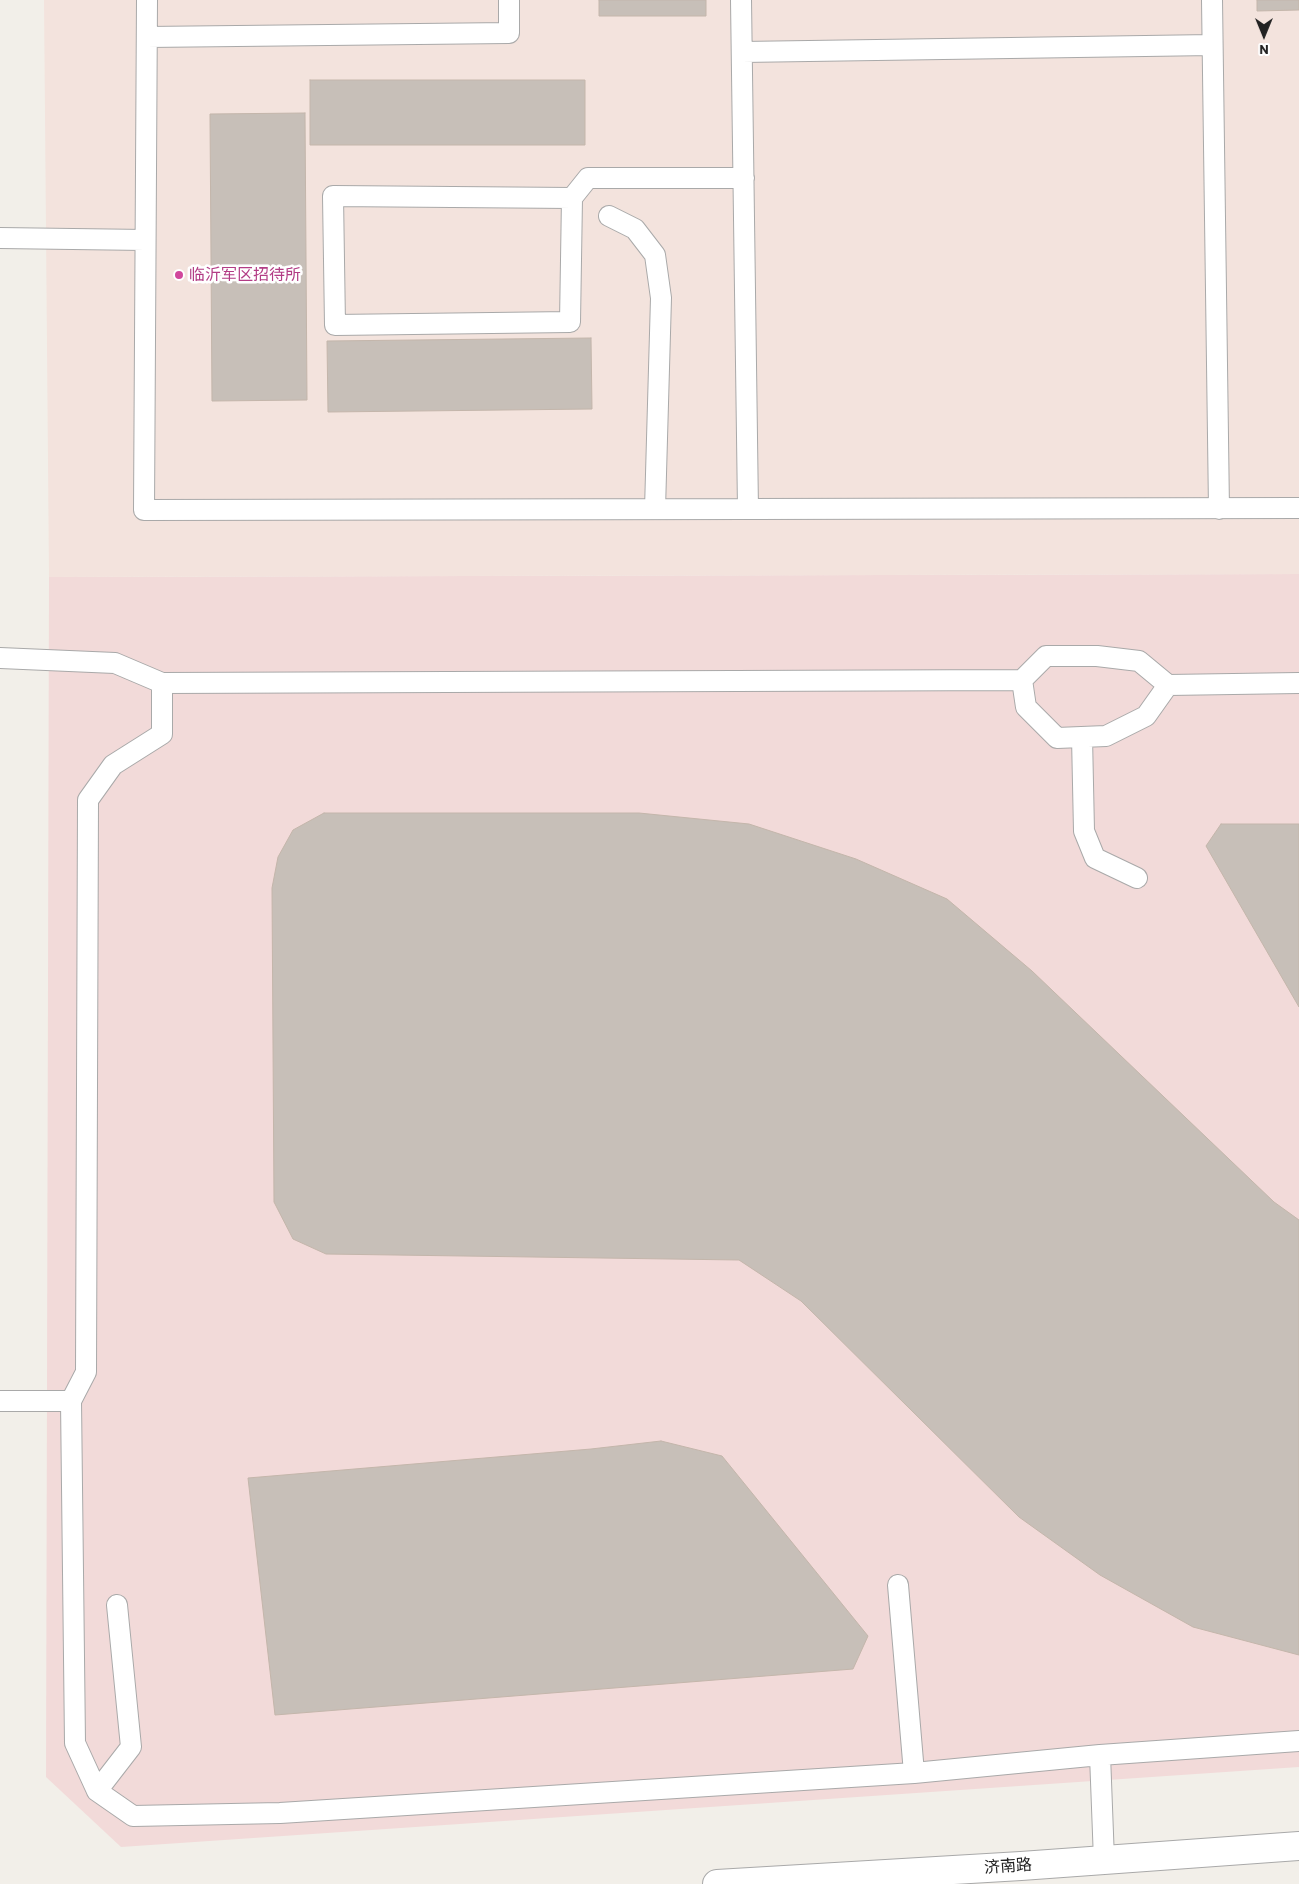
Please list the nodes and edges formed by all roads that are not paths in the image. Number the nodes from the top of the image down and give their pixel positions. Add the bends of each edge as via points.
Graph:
1 (147, 0) edge
2 (509, 0) edge
3 (741, 0) edge
4 (1212, 0) edge
5 (147, 37) junction
6 (1212, 45) junction
7 (742, 52) junction
8 (744, 178) junction
9 (572, 198) junction
10 (610, 216) dead end
11 (0, 238) edge
12 (145, 240) junction
13 (748, 508) junction
14 (1219, 508) junction
15 (1299, 508) edge
16 (655, 509) junction
17 (0, 658) edge
18 (1022, 680) junction
19 (162, 683) junction
20 (1299, 683) edge
21 (1168, 685) junction
22 (1082, 737) junction
23 (1138, 878) dead end
24 (0, 1401) edge
25 (70, 1401) junction
26 (898, 1585) dead end
27 (117, 1605) dead end
28 (1299, 1741) edge
29 (1100, 1755) junction
30 (914, 1773) junction
31 (97, 1791) junction
32 (1299, 1846) edge
33 (1104, 1860) junction
34 (1299, 1863) edge
35 (717, 1884) edge
36 (1001, 1884) edge

1 - 5 lane
2 - 5 lane via 509,33
3 - 7 lane
4 - 6 lane
5 - 12 lane
6 - 7 lane
6 - 14 lane
7 - 8 lane
8 - 9 lane via 588,178
8 - 13 lane
9 - 9 lane via 333,196 335,325 570,322
10 - 16 lane via 635,229 655,255 660,298
11 - 12 lane
12 - 16 lane via 144,510
13 - 14 lane
13 - 16 lane
14 - 15 lane
17 - 19 lane via 115,663
18 - 19 lane
18 - 21 lane via 1046,656 1097,656 1139,661
18 - 22 lane via 1026,707 1057,738
19 - 25 lane via 162,734 112,764 88,800 86,1372
20 - 21 lane
21 - 22 lane via 1146,716 1106,736
22 - 23 lane via 1084,831 1095,858
24 - 25 lane
25 - 31 lane via 75,1743
26 - 30 lane
27 - 31 lane via 131,1747
28 - 29 lane
29 - 30 lane
29 - 33 lane
30 - 31 lane via 280,1813 132,1816
32 - 33 street, 济南路
33 - 35 street, 济南路
34 - 36 street, 济南路

